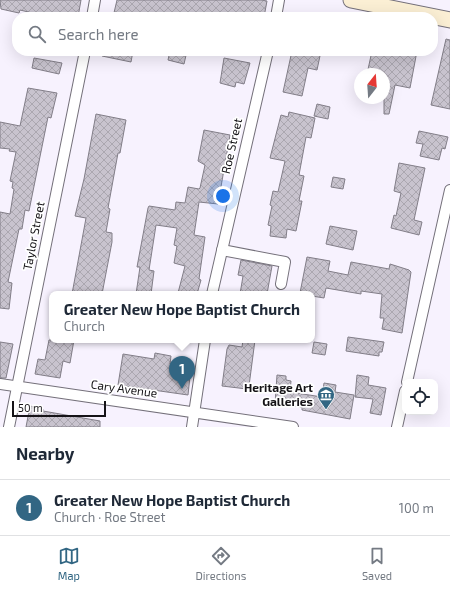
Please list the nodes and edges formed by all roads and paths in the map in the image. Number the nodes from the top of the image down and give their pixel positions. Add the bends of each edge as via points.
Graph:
1 (95, 0) edge
2 (280, 0) edge
3 (351, 0) edge
4 (395, 4) edge
5 (93, 12) edge
6 (277, 12) edge
7 (422, 12) edge
8 (438, 17) edge
9 (450, 20) edge
10 (84, 56) edge
11 (267, 56) edge
12 (450, 190) edge
13 (222, 250) junction
14 (281, 284) dead end
15 (213, 291) edge
16 (205, 343) edge
17 (408, 379) edge
18 (0, 384) edge
19 (18, 387) junction
20 (402, 404) edge
21 (194, 413) junction
22 (9, 427) edge
23 (192, 427) edge
24 (293, 427) edge
25 (397, 427) edge

1 - 5 street
2 - 6 street
3 - 4 street
4 - 7 street
8 - 9 street
10 - 19 street, Taylor Street
11 - 13 street, Roe Street
12 - 17 street
13 - 14 street via 285,262
13 - 15 street, Roe Street
16 - 21 street
18 - 19 street, Cary Avenue
19 - 21 street, Cary Avenue
19 - 22 street, Taylor Street
20 - 25 street
21 - 23 street
21 - 24 street, Cary Avenue

